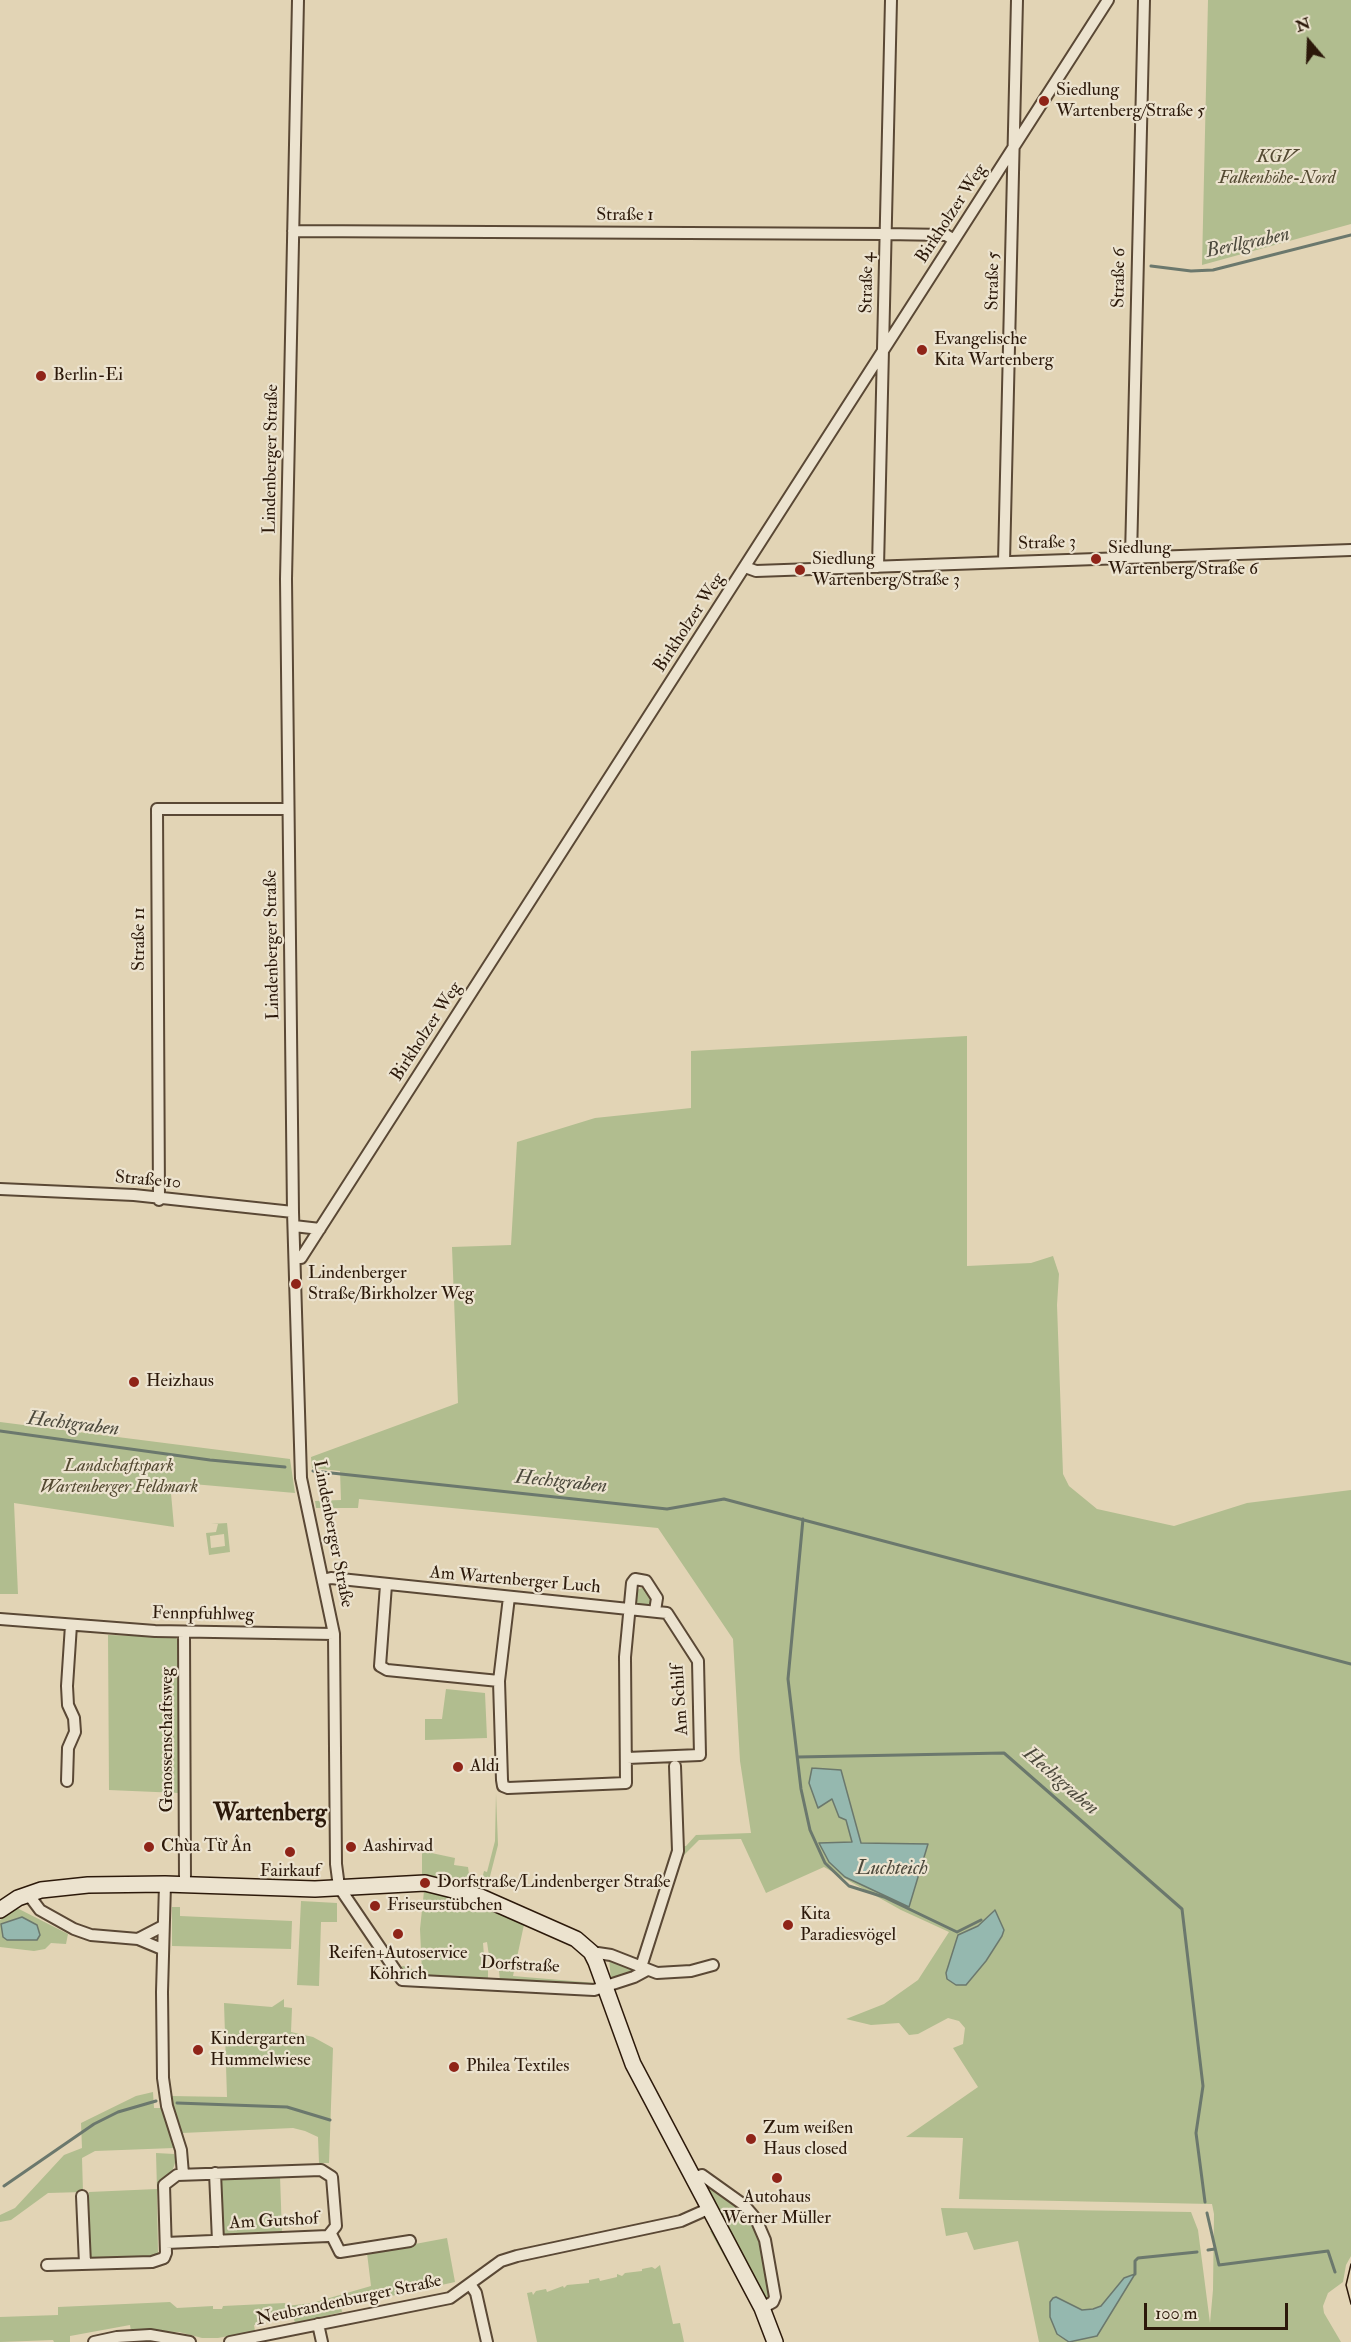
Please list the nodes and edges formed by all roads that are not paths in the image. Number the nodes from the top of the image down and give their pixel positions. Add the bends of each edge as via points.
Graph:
1 (298, 0) edge
2 (891, 0) edge
3 (1017, 0) edge
4 (1108, 0) edge
5 (1144, 0) edge
6 (1013, 148) junction
7 (294, 231) junction
8 (885, 234) junction
9 (954, 240) junction
10 (882, 352) junction
11 (1351, 550) edge
12 (1131, 557) junction
13 (1004, 562) junction
14 (745, 567) junction
15 (878, 567) junction
16 (287, 809) junction
17 (0, 1189) edge
18 (159, 1200) junction
19 (293, 1212) junction
20 (294, 1226) junction
21 (320, 1229) junction
22 (295, 1258) junction
23 (323, 1580) junction
24 (387, 1585) junction
25 (509, 1597) junction
26 (630, 1608) junction
27 (655, 1611) junction
28 (0, 1619) edge
29 (71, 1625) junction
30 (184, 1632) junction
31 (334, 1634) junction
32 (499, 1681) junction
33 (627, 1758) junction
34 (675, 1766) dead end
35 (67, 1781) dead end
36 (165, 1884) junction
37 (185, 1884) junction
38 (339, 1887) junction
39 (28, 1894) junction
40 (0, 1910) edge
41 (164, 1926) junction
42 (138, 1939) junction
43 (162, 1949) junction
44 (591, 1952) junction
45 (713, 1965) dead end
46 (644, 1968) junction
47 (599, 1988) junction
48 (215, 2173) junction
49 (183, 2174) junction
50 (693, 2178) junction
51 (82, 2196) dead end
52 (708, 2209) junction
53 (331, 2234) junction
54 (218, 2241) junction
55 (410, 2241) dead end
56 (166, 2242) junction
57 (85, 2264) junction
58 (47, 2265) dead end
59 (471, 2284) junction
60 (762, 2308) junction
61 (318, 2324) junction
62 (173, 2341) edge
63 (94, 2342) edge
64 (190, 2342) edge
65 (230, 2342) edge
66 (322, 2342) edge
67 (487, 2342) edge
68 (775, 2342) edge

1 - 7 street, Lindenberger Straße
2 - 8 street, Straße 4
3 - 6 street, Straße 5
4 - 6 street, Birkholzer Weg
5 - 12 street, Straße 6
6 - 9 street, Birkholzer Weg
6 - 13 street, Straße 5
7 - 8 street, Straße 1
7 - 16 street, Lindenberger Straße via 286,579
8 - 9 street, Straße 1 via 946,235
8 - 10 street, Straße 4
9 - 10 street, Birkholzer Weg
10 - 14 street, Birkholzer Weg
10 - 15 street, Straße 4
11 - 12 street, Straße 3
12 - 13 street, Straße 3
13 - 15 street, Straße 3
14 - 15 street, Straße 3 via 756,571
14 - 21 street, Birkholzer Weg
16 - 18 street, Straße 11 via 157,809
16 - 19 street, Lindenberger Straße
17 - 18 street, Straße 10 via 134,1195
18 - 19 street, Straße 10
19 - 20 street, Lindenberger Straße
20 - 21 street
20 - 22 street, Lindenberger Straße
21 - 22 street, Birkholzer Weg via 301,1258
22 - 23 street, Lindenberger Straße via 301,1478
23 - 24 street, Am Wartenberger Luch
23 - 31 street, Lindenberger Straße
24 - 25 street, Am Wartenberger Luch
24 - 32 street via 380,1666 387,1670
25 - 26 street, Am Wartenberger Luch
25 - 32 street
26 - 27 street
26 - 27 street via 632,1583 639,1578 646,1581 657,1599
26 - 33 street via 625,1657
27 - 33 street, Am Schilf via 667,1613 699,1661 701,1751 696,1757
28 - 29 street, Fennpfuhlweg
29 - 30 street, Fennpfuhlweg
29 - 35 street via 67,1695 75,1732 68,1748
30 - 31 street, Fennpfuhlweg
30 - 37 street, Genossenschaftsweg
31 - 38 street, Lindenberger Straße
32 - 33 street via 503,1786 620,1785 626,1783
34 - 46 street via 678,1851
36 - 37 main road, Dorfstraße
36 - 39 main road, Dorfstraße via 88,1885
36 - 41 street
37 - 38 main road, Dorfstraße
38 - 44 main road, Dorfstraße via 395,1883 446,1887 490,1900 576,1939
38 - 47 street, Dorfstraße via 402,1980
39 - 40 main road, Dorfstraße
39 - 42 street via 40,1910 83,1933
41 - 42 street
41 - 43 street
42 - 43 street
43 - 49 street via 165,2096 181,2150
44 - 46 street, Dorfstraße
44 - 47 main road
45 - 46 street, Dorfstraße via 672,1973
46 - 47 street, Dorfstraße via 634,1977
47 - 50 main road via 633,2064
48 - 49 street, Am Gutshof
48 - 53 street, Am Gutshof via 327,2172 335,2185 336,2226
48 - 54 street, Am Gutshof
49 - 56 street via 164,2186
50 - 52 main road
50 - 60 street via 702,2175 744,2205 755,2218 765,2240 775,2297
51 - 57 street
52 - 59 street, Neubrandenburger Straße via 681,2221 501,2261
52 - 60 main road
53 - 54 street, Am Gutshof via 318,2238
53 - 55 street, Am Gutshof via 340,2252
54 - 56 street, Am Gutshof
56 - 57 street via 166,2253 159,2261
57 - 58 street
59 - 61 street, Neubrandenburger Straße via 450,2298
59 - 67 street
60 - 68 main road
61 - 65 street, Neubrandenburger Straße
61 - 66 street
62 - 63 street via 150,2336
62 - 64 street

